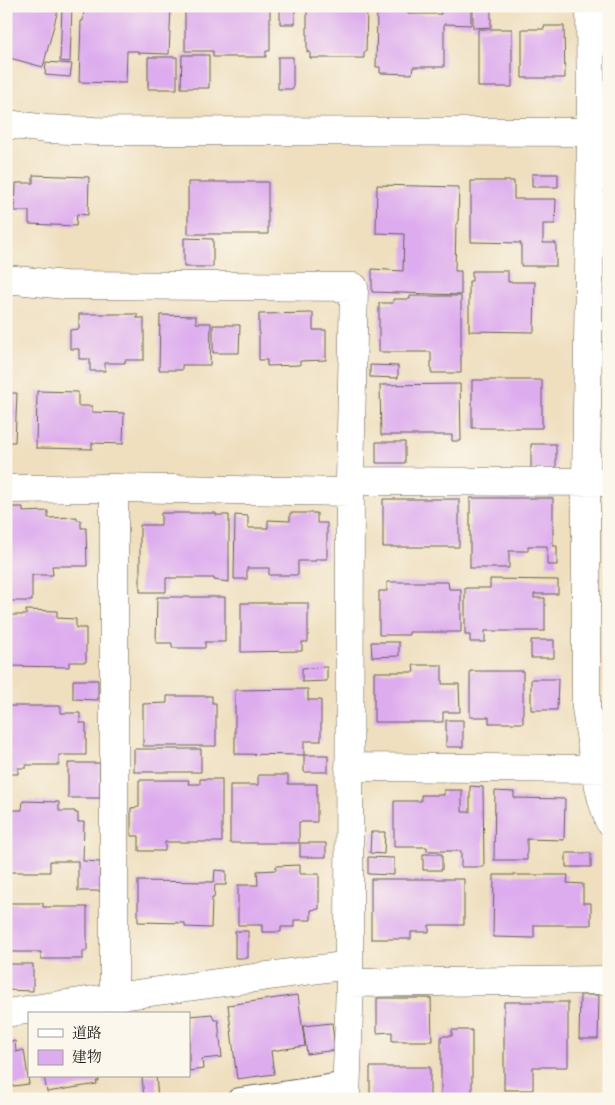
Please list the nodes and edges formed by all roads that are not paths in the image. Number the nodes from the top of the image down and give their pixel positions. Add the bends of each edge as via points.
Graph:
1 (590, 6) edge
2 (6, 124) edge
3 (600, 132) edge
4 (6, 279) edge
5 (598, 482) edge
6 (350, 487) junction
7 (114, 488) junction
8 (6, 489) edge
9 (349, 766) junction
10 (602, 769) edge
11 (609, 821) edge
12 (349, 974) junction
13 (609, 980) edge
14 (114, 997) junction
15 (6, 1014) edge
16 (346, 1091) edge
17 (238, 1099) edge

1 - 3 street
2 - 3 street via 94,131
3 - 5 street
4 - 6 street via 65,285 354,286
5 - 6 street
5 - 10 street via 586,708
6 - 7 street
6 - 9 street
7 - 8 street
7 - 14 street
9 - 10 street
9 - 12 street
10 - 11 street via 602,800
12 - 13 street
12 - 14 street
12 - 16 street
14 - 15 street
16 - 17 lane

